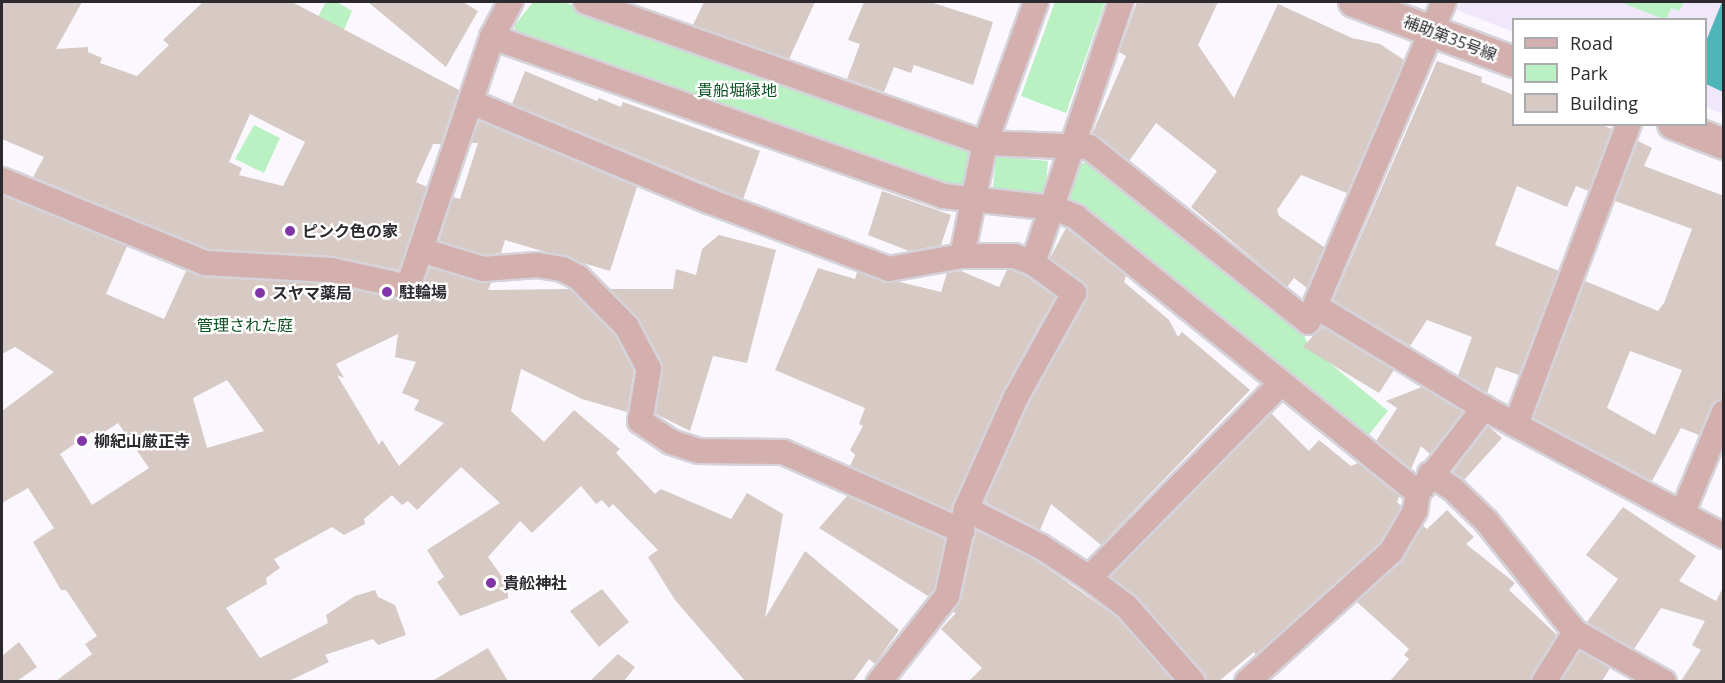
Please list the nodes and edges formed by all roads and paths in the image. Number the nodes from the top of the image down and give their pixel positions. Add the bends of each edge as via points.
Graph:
1 (511, 2) edge
2 (586, 2) edge
3 (1036, 2) edge
4 (1121, 2) edge
5 (1354, 2) edge
6 (1444, 2) edge
7 (1432, 30) junction
8 (492, 38) junction
9 (1512, 62) edge
10 (472, 104) junction
11 (1628, 126) edge
12 (1678, 126) edge
13 (985, 143) junction
14 (1724, 144) edge
15 (1072, 145) junction
16 (2, 180) edge
17 (972, 202) junction
18 (1054, 208) junction
19 (422, 250) junction
20 (962, 256) junction
21 (1033, 263) junction
22 (1317, 307) junction
23 (1280, 384) junction
24 (1484, 408) junction
25 (1724, 412) edge
26 (1516, 424) junction
27 (1424, 484) junction
28 (1682, 514) junction
29 (964, 520) junction
30 (1724, 536) edge
31 (1089, 578) junction
32 (1575, 633) junction
33 (879, 681) edge
34 (1193, 681) edge
35 (1247, 681) edge
36 (1544, 681) edge
37 (1664, 681) edge

1 - 8 street
2 - 13 street
3 - 13 street
4 - 15 street
5 - 7 street, 補助第35号線
6 - 7 street
7 - 9 street, 補助第35号線
7 - 22 street
8 - 10 street
8 - 17 street via 769,137
10 - 19 street
10 - 20 street via 709,201 890,268
11 - 26 street
12 - 14 street
13 - 15 street
13 - 17 street
15 - 18 street
15 - 22 street via 1103,154 1308,322
16 - 19 street via 204,263 331,270 408,287
17 - 18 street
17 - 20 street
18 - 21 street
18 - 23 street via 1076,217
19 - 29 street via 483,269 537,265 562,269 578,278 627,327 649,369 640,421 670,442 699,451 783,452
20 - 21 street via 1014,256
21 - 29 street via 1074,293 1016,397
22 - 24 street
23 - 27 street
23 - 31 street
24 - 26 street
24 - 27 street
25 - 28 street
26 - 28 street
27 - 32 street via 1453,489 1486,522
27 - 35 street via 1415,511 1391,552
28 - 30 street
29 - 31 street via 1040,546
29 - 33 street via 947,596
31 - 34 street via 1127,607
32 - 36 street
32 - 37 street

